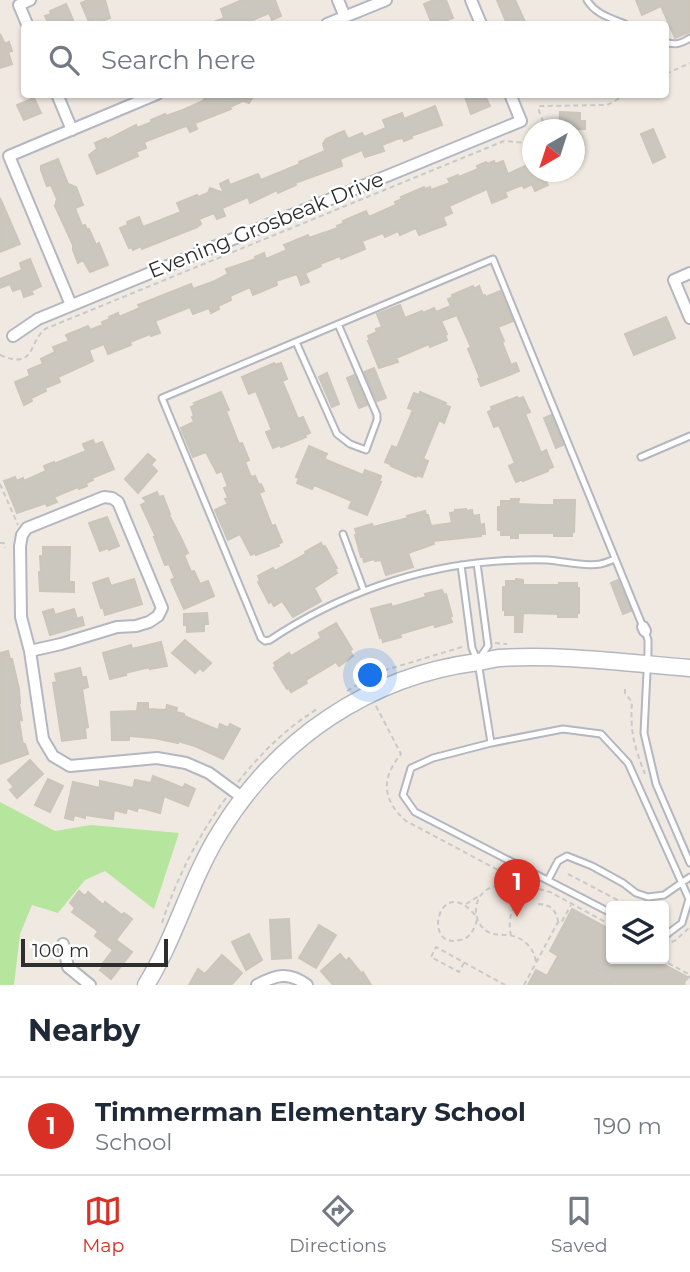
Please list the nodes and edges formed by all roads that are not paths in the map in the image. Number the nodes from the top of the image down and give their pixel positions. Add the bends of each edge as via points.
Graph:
1 (30, 0) edge
2 (338, 0) edge
3 (386, 0) edge
4 (471, 0) edge
5 (586, 0) edge
6 (345, 17) junction
7 (26, 21) edge
8 (335, 21) edge
9 (480, 21) edge
10 (618, 21) edge
11 (690, 38) edge
12 (669, 44) edge
13 (59, 98) edge
14 (148, 98) edge
15 (512, 98) edge
16 (72, 130) junction
17 (690, 274) edge
18 (71, 305) junction
19 (690, 318) edge
20 (338, 324) junction
21 (13, 336) dead end
22 (296, 342) junction
23 (690, 436) edge
24 (641, 457) dead end
25 (343, 534) dead end
26 (615, 559) junction
27 (477, 564) junction
28 (461, 565) junction
29 (364, 591) junction
30 (30, 651) junction
31 (478, 662) junction
32 (648, 665) junction
33 (690, 668) edge
34 (491, 743) junction
35 (237, 794) junction
36 (689, 860) edge
37 (690, 877) edge
38 (548, 880) junction
39 (682, 882) junction
40 (606, 910) edge
41 (669, 933) edge
42 (63, 944) dead end
43 (90, 985) edge
44 (146, 985) edge
45 (257, 985) edge
46 (307, 985) edge

1 - 7 street via 19,5
2 - 6 street
3 - 6 street
4 - 9 street
5 - 10 lane via 598,13
6 - 8 street
11 - 12 lane
13 - 16 street
14 - 16 street
15 - 18 street, Evening Grosbeak Drive via 521,121
16 - 18 street via 9,156
17 - 19 street via 674,280
18 - 21 street, Evening Grosbeak Drive
20 - 22 lane
20 - 22 lane via 377,415 366,450 337,434
20 - 26 lane via 493,259
22 - 29 lane via 162,398 261,638 270,640 316,612
23 - 24 lane
25 - 29 lane
26 - 27 lane via 601,564 545,560
26 - 32 lane via 648,640
27 - 28 lane
27 - 31 lane via 488,646
28 - 29 lane
28 - 31 lane
30 - 30 street via 21,617 22,535 27,528 104,497 112,498 118,502 162,608 158,617
30 - 35 street via 44,739 52,756 70,766 157,758 186,763
31 - 32 street via 519,657
31 - 34 lane
31 - 35 street via 405,678 353,702 323,721
32 - 33 street
32 - 36 lane via 644,733 656,784
34 - 38 lane via 411,768 403,795 415,812
34 - 39 lane via 563,729 601,734 628,763
35 - 44 street
37 - 39 lane
38 - 39 lane via 558,861 567,856 648,897 664,895
38 - 40 lane
39 - 41 lane via 689,899 682,923
42 - 43 street via 68,967
45 - 46 street via 276,976

